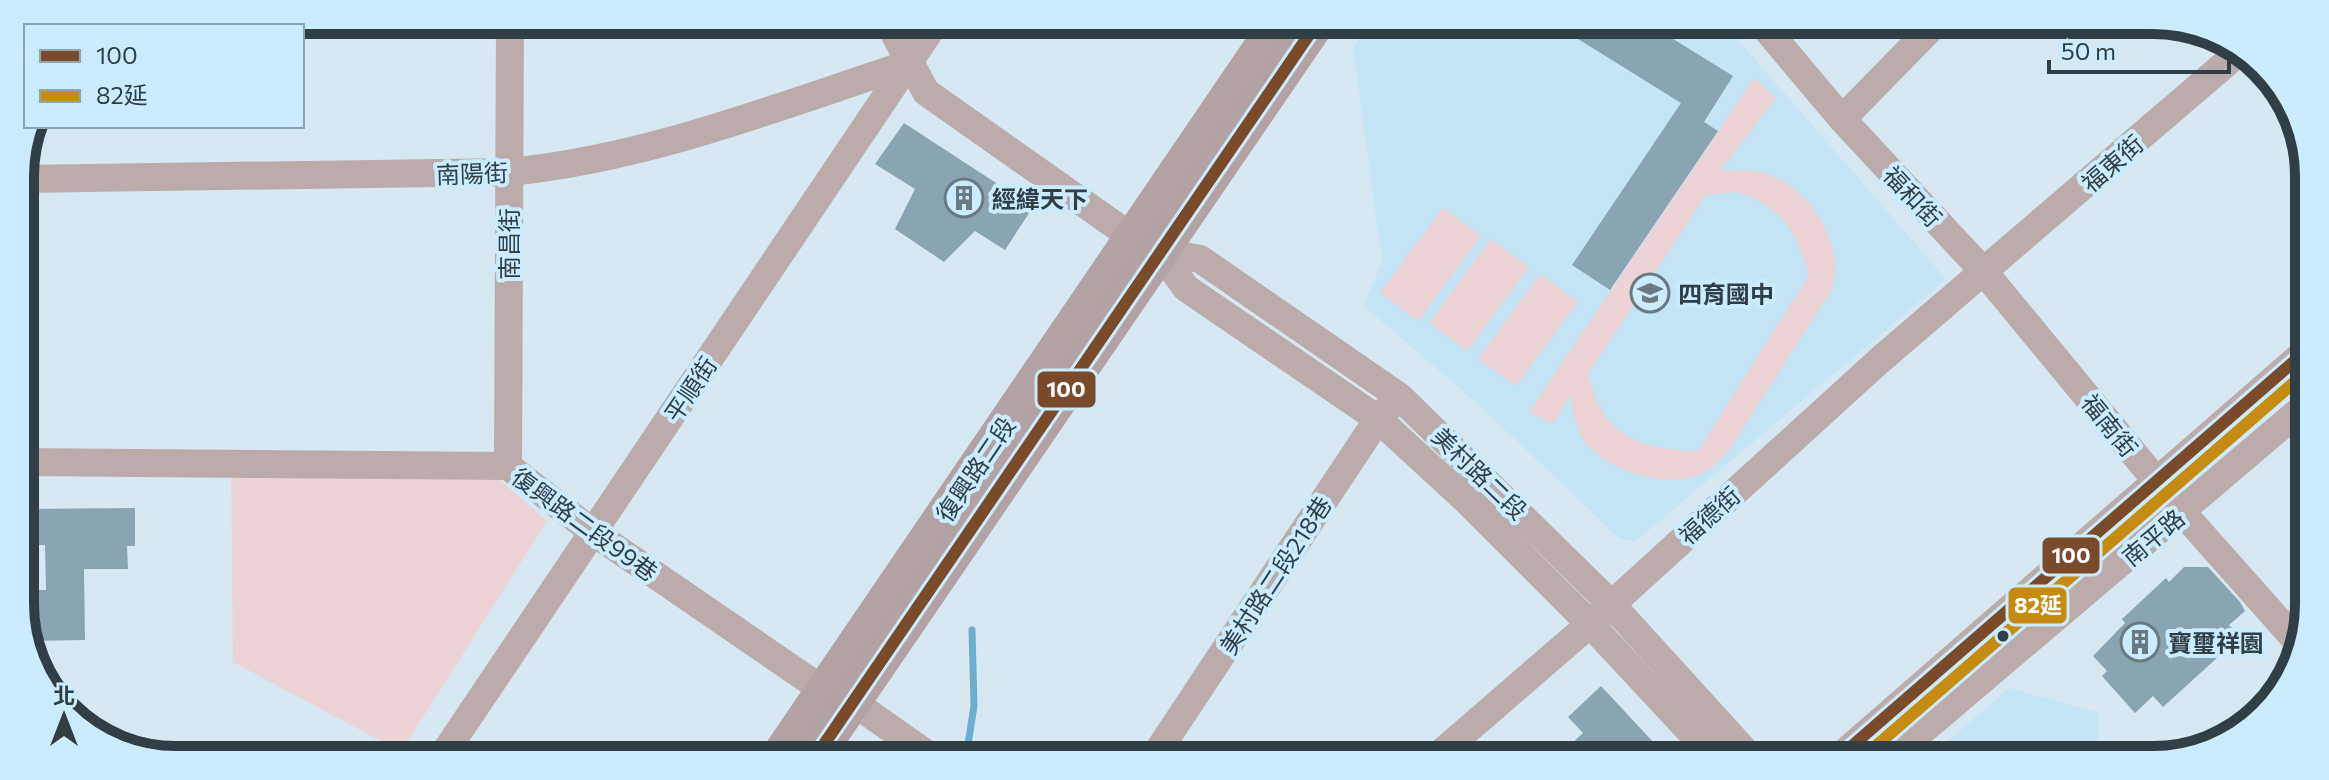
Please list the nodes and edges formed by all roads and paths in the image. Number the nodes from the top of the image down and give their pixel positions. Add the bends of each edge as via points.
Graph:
1 (510, 34) edge
2 (894, 34) edge
3 (928, 34) edge
4 (1271, 34) edge
5 (1309, 34) edge
6 (1770, 34) edge
7 (1925, 34) edge
8 (2232, 58) edge
9 (908, 64) junction
10 (1842, 119) junction
11 (508, 172) junction
12 (34, 179) edge
13 (1146, 245) junction
14 (1985, 273) junction
15 (2295, 361) edge
16 (1400, 397) junction
17 (2295, 415) edge
18 (1378, 419) junction
19 (34, 462) edge
20 (508, 466) junction
21 (2157, 483) junction
22 (2182, 512) junction
23 (594, 533) junction
24 (1611, 604) junction
25 (1590, 624) junction
26 (2291, 635) edge
27 (838, 696) junction
28 (449, 746) edge
29 (789, 746) edge
30 (820, 746) edge
31 (914, 746) edge
32 (1161, 746) edge
33 (1449, 746) edge
34 (1704, 746) edge
35 (1740, 746) edge
36 (1852, 746) edge
37 (1904, 746) edge

1 - 11 street, 南昌街
2 - 9 street, 美村路二段
3 - 9 street, 平順街
4 - 13 main road, 復興路二段
5 - 13 main road, 復興路二段
6 - 10 street, 福和街
7 - 10 street
8 - 14 street, 福東街
9 - 11 street, 南陽街 via 684,137 566,167
9 - 13 street, 美村路二段 via 926,92
9 - 23 street, 平順街
10 - 14 street, 福和街
11 - 12 street, 南陽街
11 - 20 street, 南昌街
13 - 16 street, 美村路二段 via 1200,259
13 - 18 street, 美村路二段 via 1186,288
13 - 27 main road, 復興路二段
14 - 21 street, 福南街
14 - 24 street, 福德街 via 1880,360
15 - 21 street, 南平路
16 - 18 street, 美村路二段218巷
16 - 24 street, 美村路二段
17 - 22 street, 南平路
18 - 25 street, 美村路二段
18 - 32 street, 美村路二段218巷
19 - 20 street, 復興路二段99巷
20 - 23 street, 復興路二段99巷
21 - 22 street, 福南街
21 - 36 street, 南平路
22 - 26 street, 福南街
22 - 37 street, 南平路
23 - 27 street, 復興路二段99巷
23 - 28 street, 平順街
24 - 25 street, 福德街
24 - 35 street, 美村路二段
25 - 33 street, 福德街
25 - 34 street, 美村路二段
27 - 29 main road, 復興路二段
27 - 30 main road, 復興路二段
27 - 31 street, 復興路二段99巷

